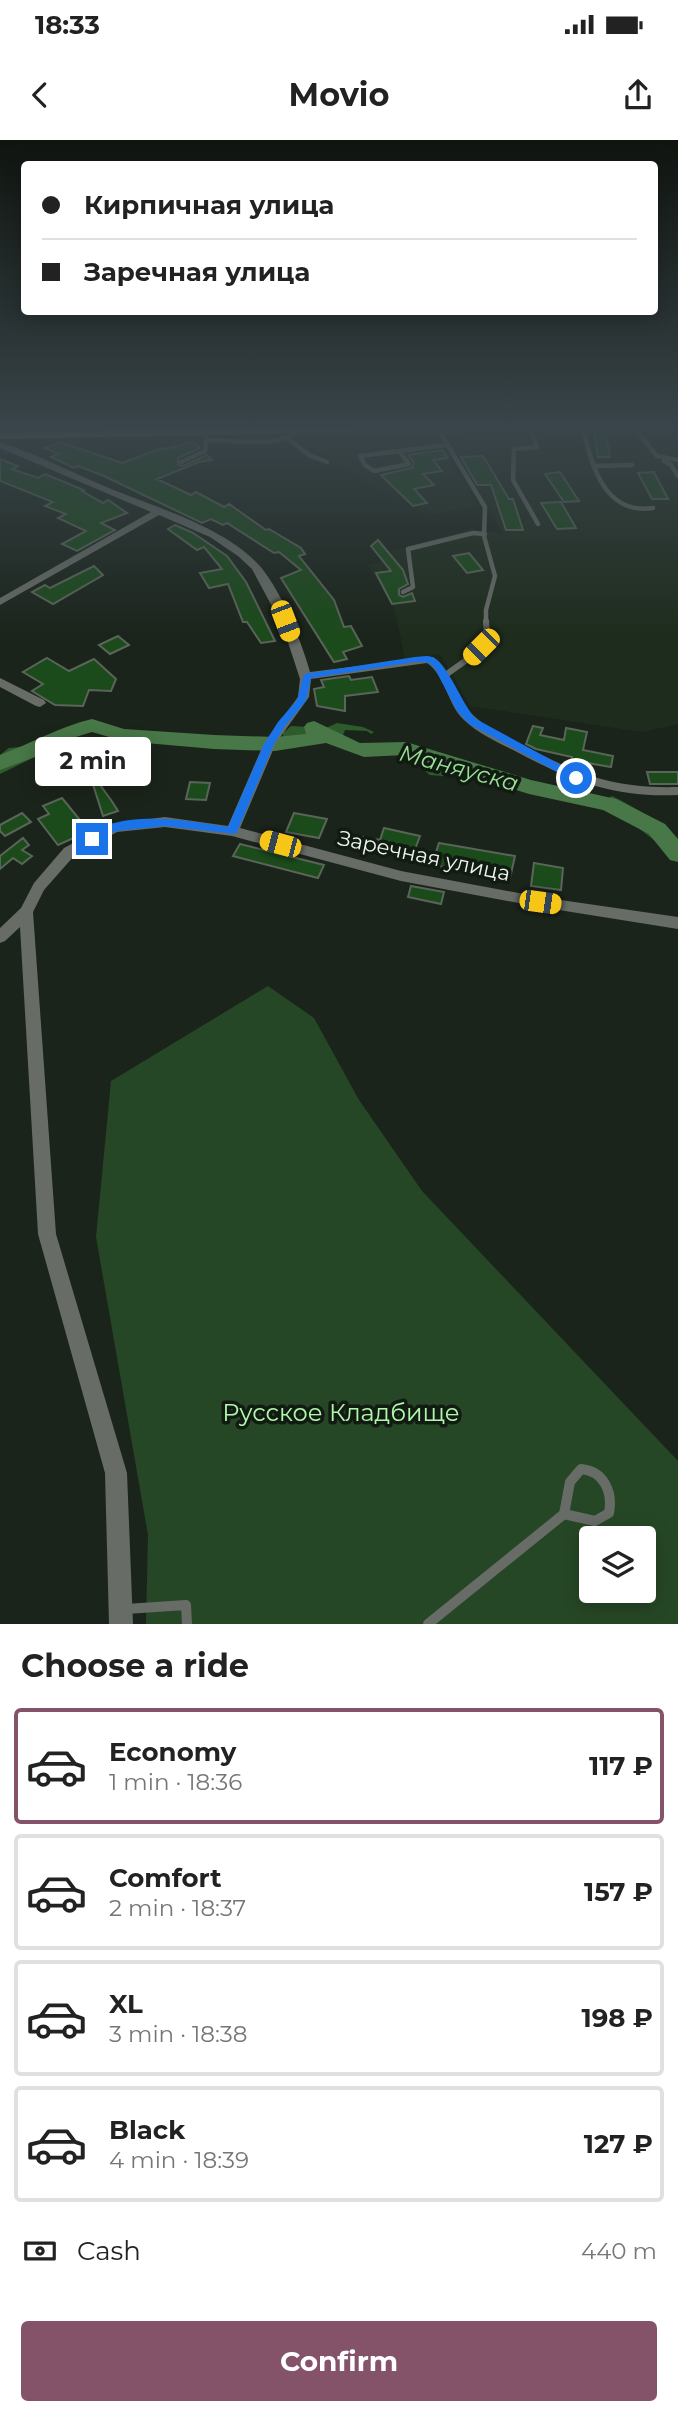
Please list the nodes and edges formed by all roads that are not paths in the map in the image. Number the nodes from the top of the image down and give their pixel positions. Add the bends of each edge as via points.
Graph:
1 (129, 498) edge
2 (480, 498) edge
3 (523, 498) edge
4 (614, 498) edge
5 (653, 508) dead end
6 (160, 511) junction
7 (538, 524) dead end
8 (485, 534) junction
9 (0, 589) edge
10 (20, 590) junction
11 (403, 593) dead end
12 (0, 602) edge
13 (307, 676) junction
14 (444, 676) junction
15 (0, 682) edge
16 (40, 703) dead end
17 (678, 791) edge
18 (232, 831) junction
19 (26, 912) junction
20 (678, 923) edge
21 (0, 937) edge
22 (564, 1514) junction
23 (121, 1616) edge
24 (187, 1624) edge
25 (428, 1624) edge

1 - 6 street
2 - 8 lane via 485,507
3 - 7 lane
4 - 5 lane via 630,511
6 - 10 street
6 - 13 street via 213,535 256,568 285,621
8 - 11 lane via 408,549 413,587
8 - 14 lane via 495,576 486,610 486,637 468,659
9 - 10 street
10 - 12 street
13 - 14 street via 424,659 433,661
13 - 18 street via 302,701 269,744
14 - 17 street via 462,711 486,731 587,782 649,792
15 - 16 street
18 - 19 street, Заречная улица via 165,822 114,827 69,852 39,887
18 - 20 street, Заречная улица via 401,876
19 - 21 street, Заречная улица
19 - 23 street via 47,1234 116,1473
22 - 22 lane via 595,1521 609,1513 608,1487 591,1470 581,1469 573,1474
22 - 25 lane
23 - 24 lane via 186,1605

